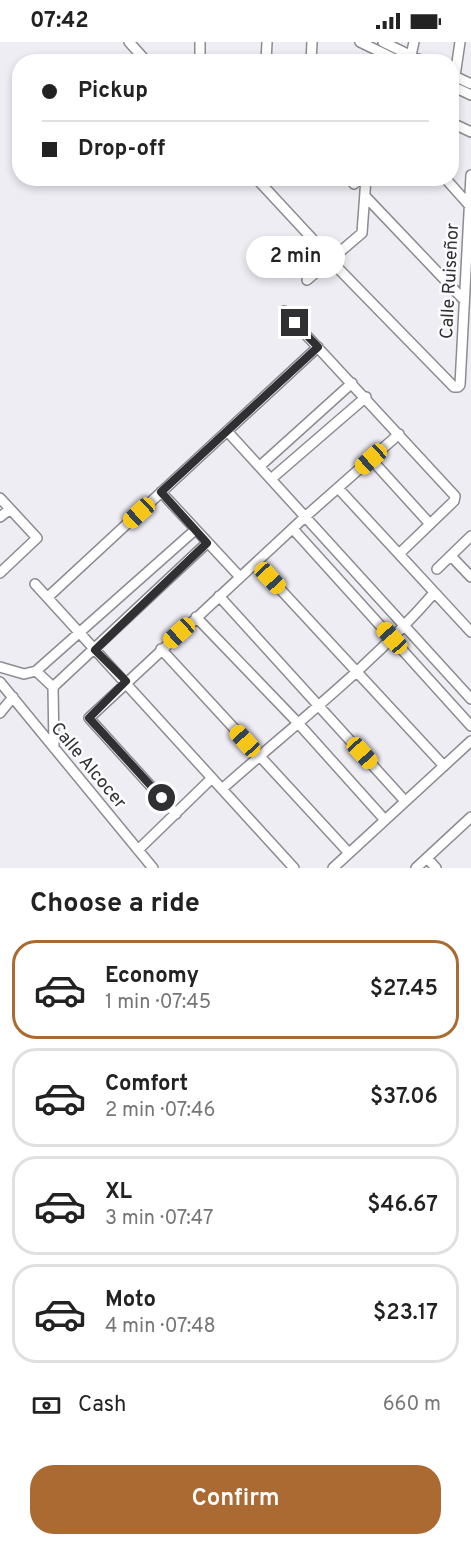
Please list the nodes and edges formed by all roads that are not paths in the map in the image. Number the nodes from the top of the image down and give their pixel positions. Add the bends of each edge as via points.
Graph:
1 (129, 42) edge
2 (360, 42) edge
3 (378, 51) edge
4 (140, 54) edge
5 (459, 85) edge
6 (471, 95) edge
7 (471, 175) edge
8 (264, 186) edge
9 (366, 186) edge
10 (452, 186) edge
11 (365, 196) junction
12 (469, 205) junction
13 (319, 246) dead end
14 (330, 260) junction
15 (307, 280) dead end
16 (464, 300) junction
17 (284, 311) dead end
18 (318, 347) junction
19 (352, 383) junction
20 (366, 398) junction
21 (227, 431) junction
22 (399, 434) junction
23 (371, 459) junction
24 (260, 466) junction
25 (271, 479) junction
26 (338, 488) junction
27 (161, 492) junction
28 (0, 498) edge
29 (10, 508) junction
30 (306, 516) junction
31 (0, 517) edge
32 (430, 524) junction
33 (293, 529) junction
34 (195, 530) junction
35 (471, 536) edge
36 (207, 543) junction
37 (399, 554) junction
38 (451, 556) junction
39 (256, 563) junction
40 (437, 569) dead end
41 (0, 573) edge
42 (240, 577) junction
43 (471, 577) edge
44 (35, 584) dead end
45 (434, 593) junction
46 (219, 596) junction
47 (48, 597) junction
48 (196, 617) junction
49 (406, 625) junction
50 (471, 632) edge
51 (81, 633) junction
52 (392, 638) junction
53 (161, 649) junction
54 (95, 650) junction
55 (0, 667) edge
56 (36, 671) junction
57 (356, 672) junction
58 (126, 681) junction
59 (0, 682) edge
60 (53, 687) junction
61 (13, 697) junction
62 (471, 699) edge
63 (318, 705) junction
64 (0, 714) edge
65 (298, 723) junction
66 (471, 726) edge
67 (471, 741) edge
68 (54, 748) junction
69 (259, 756) junction
70 (444, 766) junction
71 (212, 777) junction
72 (222, 789) junction
73 (405, 801) junction
74 (176, 814) junction
75 (471, 817) edge
76 (385, 820) junction
77 (138, 850) junction
78 (349, 853) junction
79 (427, 858) junction
80 (153, 868) edge
81 (294, 868) edge
82 (333, 868) edge
83 (416, 868) edge
84 (436, 868) edge

1 - 4 street
2 - 3 street
5 - 6 street
7 - 12 street, Calle Ruiseñor
8 - 13 street
9 - 11 street
10 - 12 street
11 - 14 street via 362,233
11 - 16 street
12 - 16 street, Calle Ruiseñor
14 - 15 street
14 - 16 street, Calle Ruiseñor via 454,387 460,385
17 - 18 street
18 - 19 street
18 - 21 street
19 - 20 street
19 - 24 street
20 - 22 street
20 - 25 street
21 - 24 street
21 - 27 street
22 - 23 street
22 - 32 street via 455,495 454,501
23 - 26 street
23 - 32 street
24 - 25 street
25 - 30 street
26 - 30 street
26 - 37 street
27 - 34 street
27 - 47 street
28 - 29 street
29 - 31 street
29 - 41 street via 37,538
30 - 33 street
30 - 49 street
32 - 37 street
33 - 39 street
33 - 52 street
34 - 36 street
34 - 51 street
35 - 38 street
36 - 42 street
36 - 54 street
37 - 45 street
38 - 40 street
38 - 43 street
39 - 42 street
39 - 57 street
42 - 46 street
44 - 47 street
45 - 49 street
45 - 50 street
46 - 48 street
46 - 63 street
47 - 51 street
48 - 53 street
48 - 65 street
49 - 52 street
49 - 62 street
51 - 54 street
51 - 56 street
52 - 57 street
52 - 66 street
53 - 58 street
53 - 69 street
54 - 58 street
54 - 60 street
55 - 56 street via 24,674
56 - 60 street
57 - 63 street
57 - 70 street
58 - 71 street
58 - 74 street via 89,718
59 - 61 street, Calle Alcocer
60 - 68 street
61 - 64 street
61 - 68 street, Calle Alcocer
63 - 65 street
63 - 73 street
65 - 69 street
65 - 76 street
67 - 70 street
68 - 77 street, Calle Alcocer
69 - 72 street
69 - 78 street
70 - 73 street
71 - 72 street
71 - 74 street
72 - 81 street
73 - 76 street
74 - 77 street
75 - 79 street
76 - 78 street
77 - 80 street, Calle Alcocer
78 - 82 street
79 - 83 street
79 - 84 street

